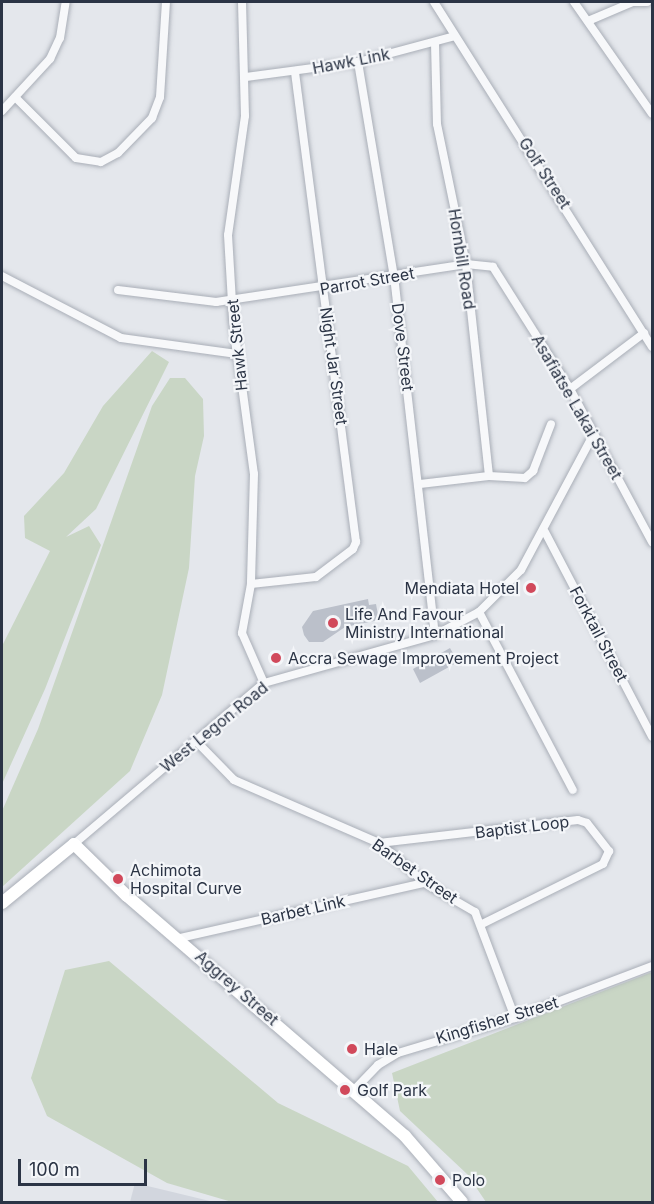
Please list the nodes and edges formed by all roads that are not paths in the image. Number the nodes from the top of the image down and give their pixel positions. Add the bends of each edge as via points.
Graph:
1 (66, 2) edge
2 (166, 2) edge
3 (242, 2) edge
4 (436, 2) edge
5 (574, 2) edge
6 (647, 2) edge
7 (588, 21) junction
8 (455, 36) junction
9 (435, 43) junction
10 (358, 62) junction
11 (295, 71) junction
12 (246, 77) junction
13 (15, 97) junction
14 (649, 100) edge
15 (2, 111) edge
16 (652, 114) edge
17 (465, 264) junction
18 (498, 273) joint
19 (2, 276) edge
20 (394, 276) junction
21 (324, 289) junction
22 (118, 290) dead end
23 (232, 300) junction
24 (644, 333) junction
25 (652, 347) edge
26 (237, 354) junction
27 (570, 389) junction
28 (551, 424) dead end
29 (593, 435) junction
30 (489, 476) junction
31 (420, 484) junction
32 (545, 532) junction
33 (652, 542) edge
34 (251, 584) junction
35 (479, 612) junction
36 (435, 634) junction
37 (264, 683) junction
38 (652, 737) edge
39 (196, 741) junction
40 (573, 790) dead end
41 (380, 843) junction
42 (74, 844) junction
43 (425, 883) junction
44 (2, 903) edge
45 (482, 924) junction
46 (180, 938) junction
47 (652, 966) edge
48 (515, 1018) junction
49 (353, 1091) junction
50 (462, 1203) edge

1 - 13 street via 60,38 50,60
2 - 13 street via 160,97 152,118 118,153 101,162 76,158
3 - 12 street, Hawk Street
4 - 8 street, Golf Street
5 - 7 street
6 - 7 street via 633,2
7 - 14 street
8 - 9 street, Hawk Link
8 - 24 street, Golf Street
9 - 10 street, Hawk Link
9 - 17 street, Hornbill Road via 437,124
10 - 11 street, Hawk Link
10 - 20 street, Dove Street
11 - 12 street, Hawk Link
11 - 21 street, Night Jar Street
12 - 23 street, Hawk Street via 228,236
13 - 15 street
14 - 16 street
17 - 18 street, Parrot Street via 487,264
17 - 20 street, Parrot Street
17 - 30 street, Hornbill Road
18 - 27 street, Asafiatse Lakai Street
19 - 26 street via 121,338
20 - 21 street, Parrot Street
20 - 31 street, Dove Street
21 - 23 street, Parrot Street
21 - 34 street, Night Jar Street via 356,542 316,577
22 - 23 street, Parrot Street
23 - 26 street, Hawk Street
24 - 25 street, Golf Street
24 - 27 street
26 - 34 street, Hawk Street via 254,474
27 - 29 street, Asafiatse Lakai Street
28 - 30 street via 530,476
29 - 32 street, West Legon Road
29 - 33 street, Asafiatse Lakai Street
30 - 31 street
31 - 36 street, Dove Street
32 - 35 street, West Legon Road via 521,570
32 - 38 street, Forktail Street
34 - 37 street, Hawk Street via 243,641
35 - 36 street, West Legon Road
35 - 40 street
36 - 37 street, West Legon Road
37 - 39 street, West Legon Road
39 - 41 street, Barbet Street via 234,780
39 - 42 street, West Legon Road
41 - 43 street, Barbet Street
41 - 45 street, Baptist Loop via 579,820 587,823 609,851 603,864
42 - 44 main road
42 - 46 main road, Aggrey Street via 127,896
43 - 45 street, Barbet Street via 475,912
43 - 46 street, Barbet Link
45 - 48 street, Barbet Street
46 - 49 main road, Aggrey Street
47 - 48 street, Kingfisher Street
48 - 49 street, Kingfisher Street via 398,1053 378,1065
49 - 50 main road, Aggrey Street via 430,1162

